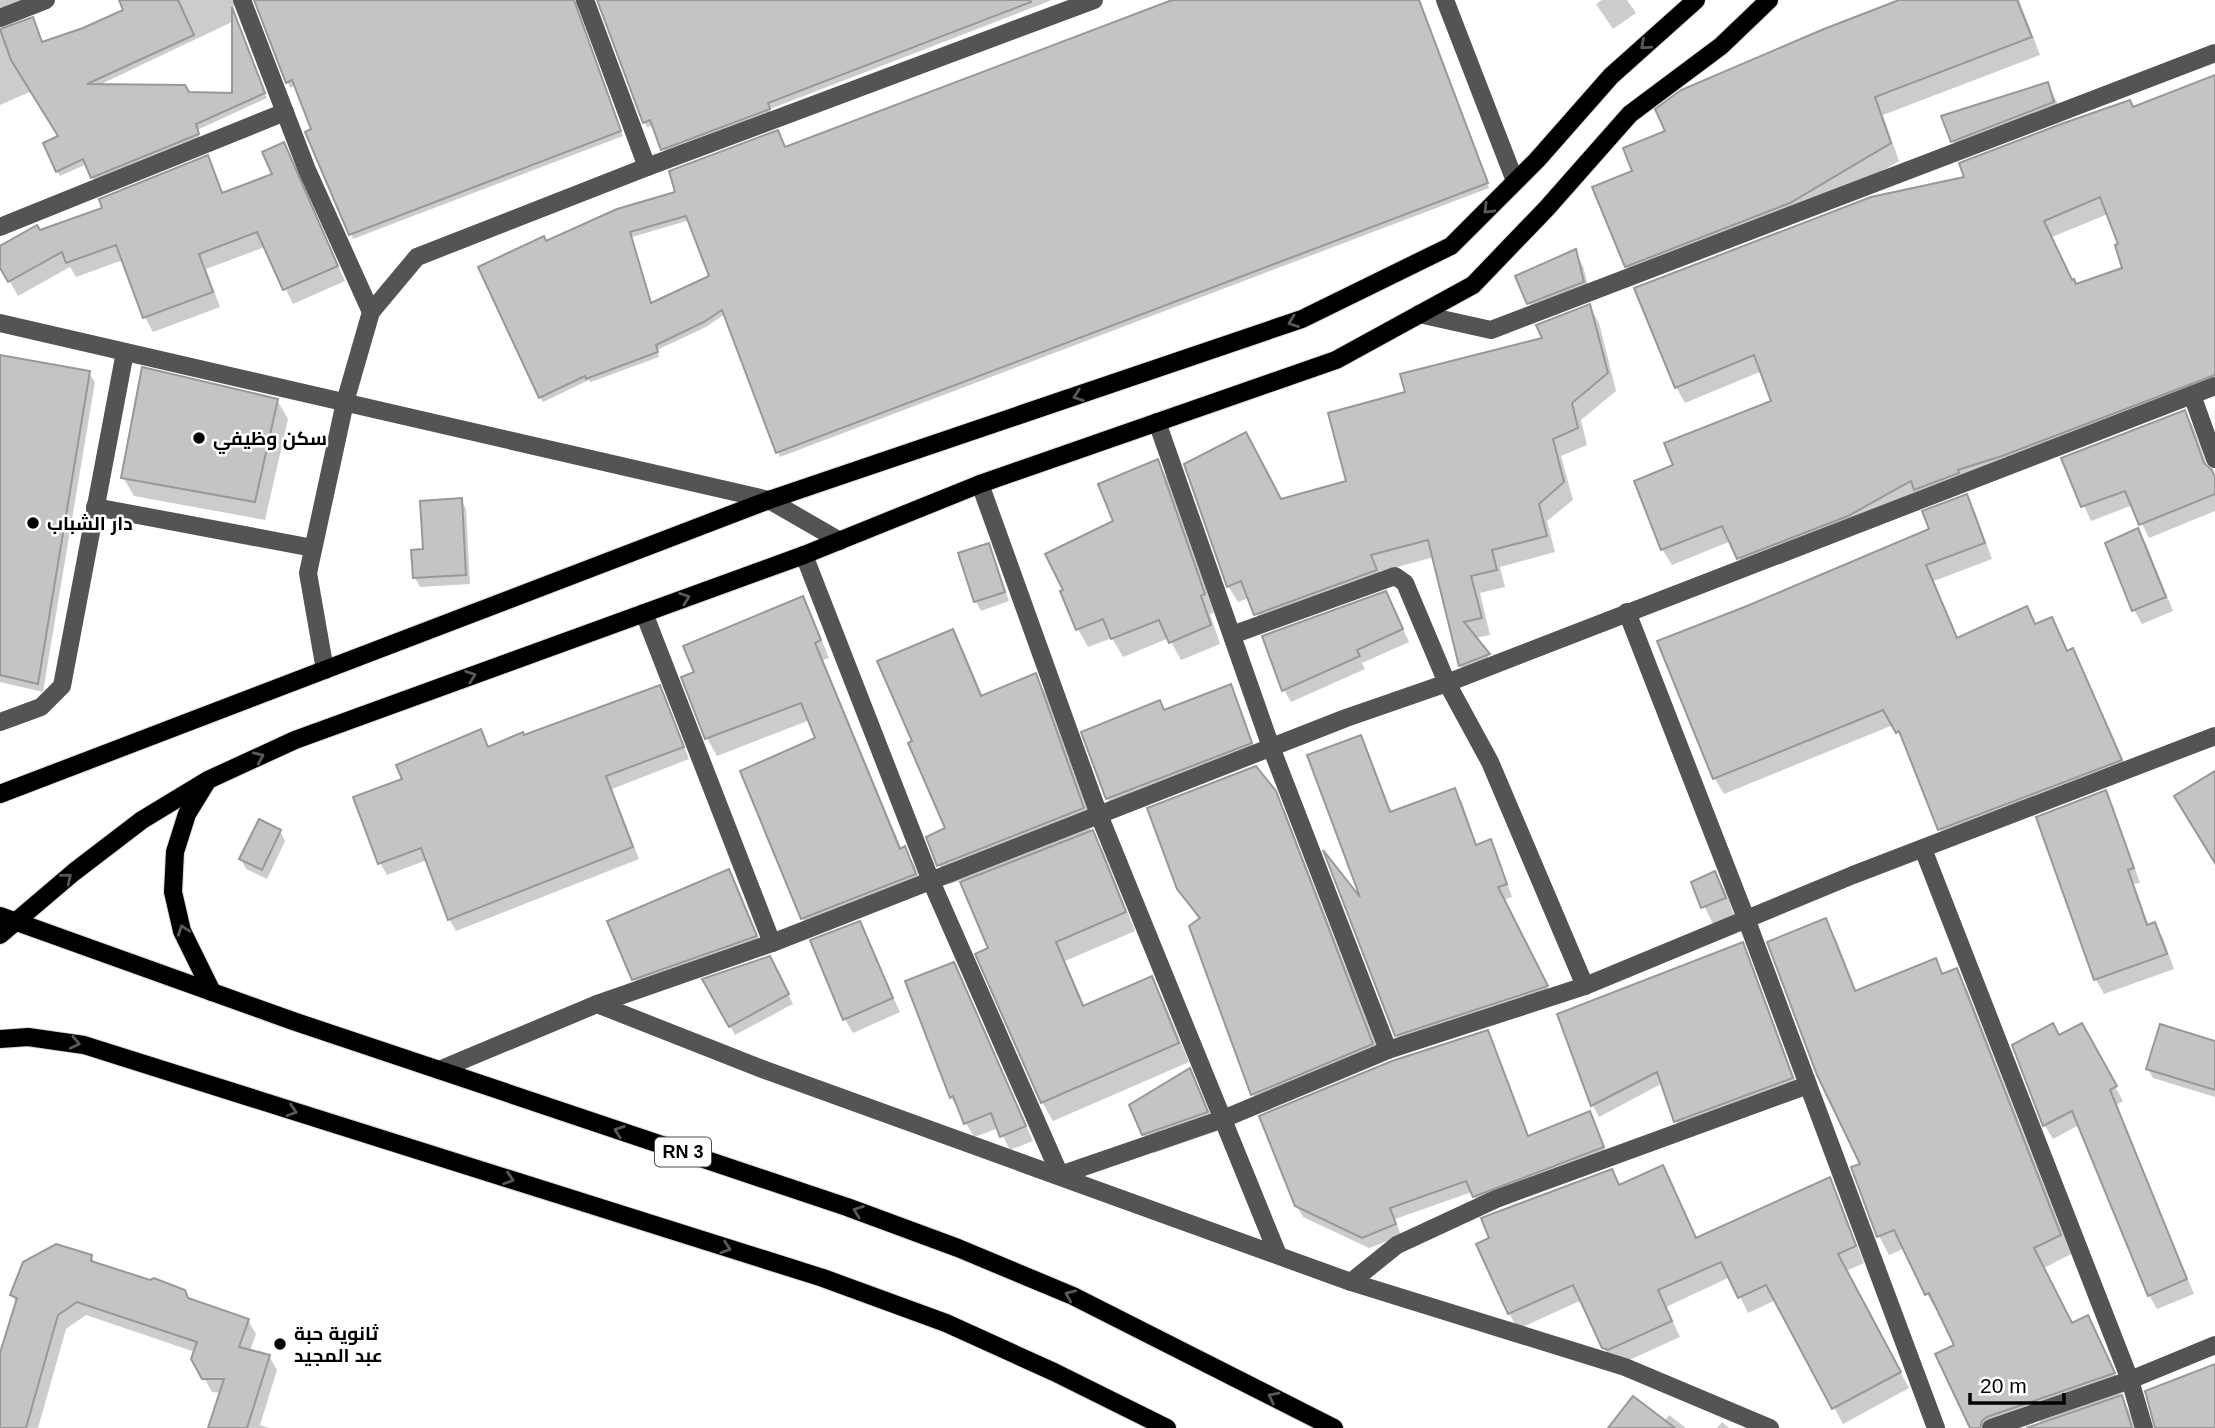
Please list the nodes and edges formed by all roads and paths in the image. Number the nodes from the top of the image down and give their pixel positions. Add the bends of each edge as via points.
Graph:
1 (46, 0) edge
2 (242, 0) edge
3 (584, 0) edge
4 (1094, 0) edge
5 (1445, 0) edge
6 (1696, 0) edge
7 (1769, 0) edge
8 (0, 18) edge
9 (2215, 53) edge
10 (285, 111) junction
11 (647, 167) junction
12 (1515, 181) junction
13 (0, 227) edge
14 (371, 312) junction
15 (1419, 314) junction
16 (0, 323) edge
17 (125, 352) junction
18 (2215, 386) edge
19 (2192, 395) junction
20 (345, 402) junction
21 (1157, 422) junction
22 (2215, 460) edge
23 (980, 484) junction
24 (769, 500) junction
25 (95, 507) junction
26 (840, 541) junction
27 (313, 548) junction
28 (804, 555) junction
29 (1627, 611) junction
30 (644, 613) junction
31 (1232, 635) junction
32 (325, 670) junction
33 (1447, 683) junction
34 (0, 722) edge
35 (2215, 736) edge
36 (1271, 747) junction
37 (208, 780) junction
38 (0, 794) edge
39 (1099, 815) junction
40 (1923, 849) junction
41 (931, 881) junction
42 (7, 918) edge
43 (1747, 921) junction
44 (0, 935) edge
45 (772, 943) junction
46 (1585, 986) junction
47 (212, 992) junction
48 (597, 1004) junction
49 (0, 1039) edge
50 (1388, 1050) junction
51 (439, 1070) junction
52 (1808, 1085) junction
53 (1223, 1119) junction
54 (1060, 1175) junction
55 (1278, 1255) junction
56 (1351, 1282) junction
57 (2215, 1345) edge
58 (2130, 1380) junction
59 (1167, 1428) edge
60 (1334, 1428) edge
61 (1770, 1428) edge
62 (1936, 1428) edge
63 (1991, 1428) edge
64 (2144, 1428) edge

1 - 8 street
2 - 10 street
3 - 11 street
4 - 11 street
5 - 12 street
6 -> 12 main road via 1611,76
7 - 15 main road via 1721,46 1630,114 1473,285
9 - 15 street via 1491,330
10 - 13 street
10 - 14 street
11 - 14 street via 417,257
12 -> 24 main road via 1451,246 1302,320
14 - 20 street
15 - 21 main road via 1336,360
16 - 17 street
17 - 20 street
17 - 25 street
18 - 19 street
19 - 22 street
19 - 29 street
20 - 24 street
20 - 27 street
21 - 23 main road
21 - 31 street
23 - 26 main road
23 - 39 street
24 - 26 street
24 - 32 main road
25 - 27 street
25 - 34 street via 62,686 41,707
26 - 28 main road
27 - 32 street via 308,573
30 -> 28 main road
28 - 41 street
29 - 33 street
29 - 43 street
37 -> 30 main road via 295,740
30 - 45 street
31 - 33 street via 1395,576 1411,595
31 - 36 street
32 - 38 main road
33 - 36 street
33 - 46 street via 1490,762
35 - 40 street
36 - 39 street
36 - 50 street
42 -> 37 main road via 142,820
47 -> 37 main road via 182,931 173,892 175,852 187,814
39 - 41 street
39 - 53 street
40 - 43 street
40 - 58 street
41 - 45 street
41 - 54 street
42 - 44 main road
42 - 47 main road, RN 3
43 - 46 street
43 - 52 street
45 - 48 street
46 - 50 street
47 - 51 main road, RN 3
48 - 51 street
48 - 54 street via 765,1070
49 -> 59 main road via 28,1037 84,1045 823,1278 946,1323
50 - 53 street
60 -> 51 main road, RN 3 via 1073,1296 958,1248
52 - 56 street via 1496,1199 1397,1245
52 - 62 street
53 - 54 street
53 - 55 street
54 - 55 street
55 - 56 street
56 - 61 street via 1625,1367
57 - 58 street
58 - 63 street
58 - 64 street

